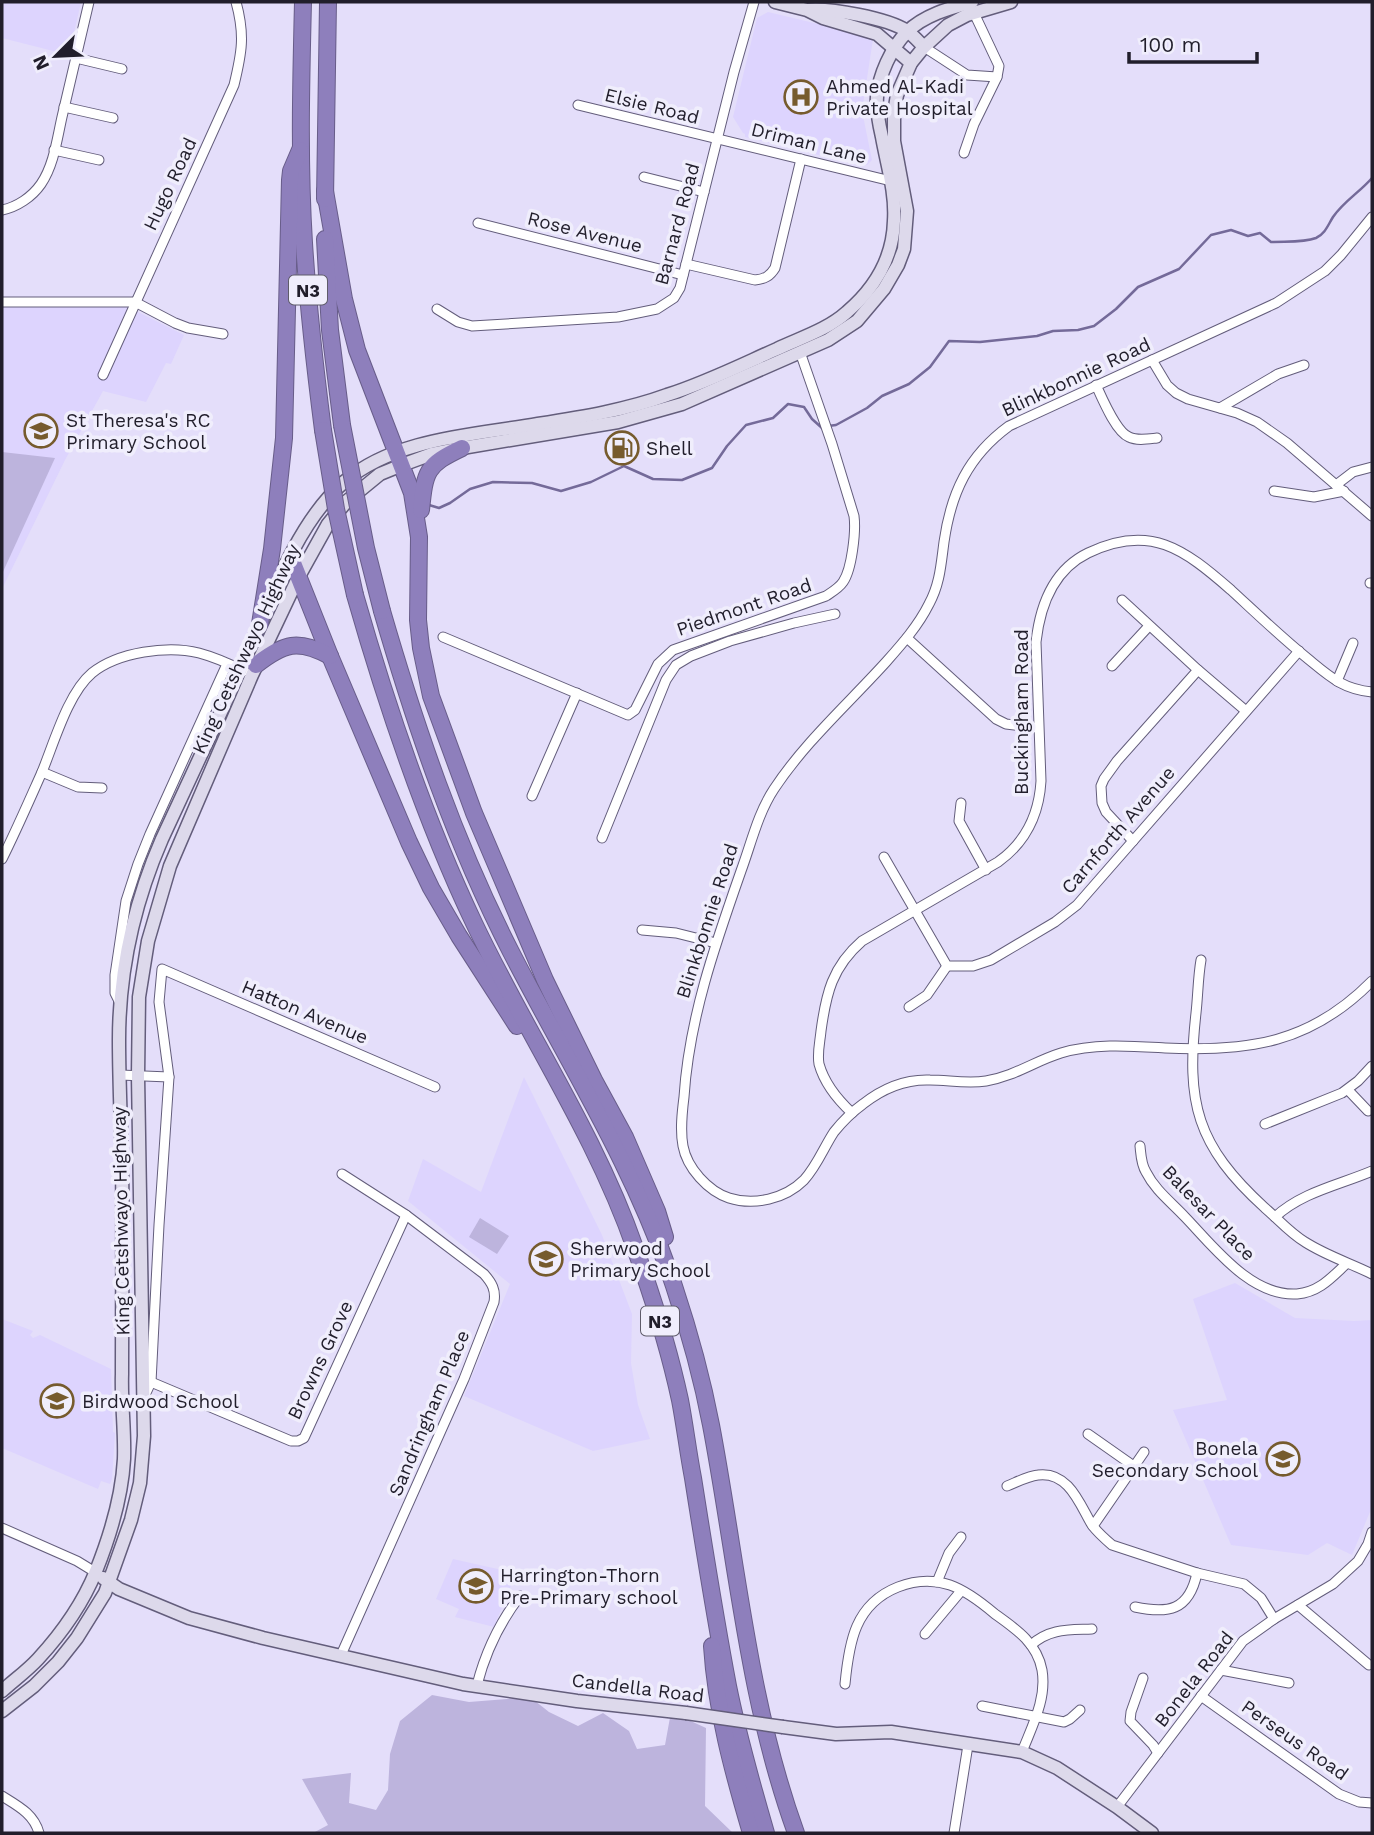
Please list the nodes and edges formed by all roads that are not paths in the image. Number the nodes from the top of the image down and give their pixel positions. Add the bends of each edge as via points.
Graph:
1 (89, 2) edge
2 (236, 2) edge
3 (303, 2) edge
4 (328, 2) edge
5 (754, 2) edge
6 (775, 2) edge
7 (1012, 2) edge
8 (973, 8) edge
9 (807, 10) junction
10 (907, 32) junction
11 (924, 47) junction
12 (894, 50) junction
13 (76, 58) junction
14 (911, 63) junction
15 (122, 69) dead end
16 (997, 77) junction
17 (578, 105) dead end
18 (64, 107) junction
19 (113, 118) dead end
20 (718, 139) junction
21 (54, 150) junction
22 (300, 150) junction
23 (964, 153) dead end
24 (802, 159) junction
25 (99, 160) dead end
26 (644, 177) dead end
27 (891, 181) junction
28 (325, 191) junction
29 (704, 192) junction
30 (2, 210) edge
31 (1372, 217) edge
32 (478, 223) dead end
33 (686, 264) junction
34 (683, 275) junction
35 (2, 302) edge
36 (135, 302) junction
37 (437, 309) dead end
38 (223, 334) dead end
39 (800, 352) junction
40 (1152, 360) junction
41 (1304, 365) dead end
42 (103, 375) dead end
43 (1096, 385) junction
44 (1220, 408) junction
45 (1157, 438) dead end
46 (470, 443) junction
47 (399, 458) junction
48 (1372, 467) edge
49 (1340, 488) junction
50 (1274, 491) dead end
51 (1372, 516) edge
52 (419, 537) junction
53 (290, 558) junction
54 (298, 578) junction
55 (1122, 600) dead end
56 (835, 614) dead end
57 (260, 625) junction
58 (1149, 626) junction
59 (443, 636) dead end
60 (907, 639) junction
61 (1353, 643) dead end
62 (1299, 651) junction
63 (330, 656) junction
64 (227, 664) junction
65 (1112, 666) dead end
66 (250, 670) junction
67 (1198, 670) junction
68 (1337, 681) junction
69 (1372, 692) edge
70 (577, 693) junction
71 (1247, 711) junction
72 (1038, 728) junction
73 (42, 772) junction
74 (102, 788) dead end
75 (532, 796) dead end
76 (961, 803) dead end
77 (602, 838) dead end
78 (1133, 841) junction
79 (884, 857) dead end
80 (2, 859) edge
81 (986, 870) junction
82 (914, 911) junction
83 (642, 930) dead end
84 (716, 943) junction
85 (1201, 960) dead end
86 (947, 967) junction
87 (1372, 981) edge
88 (121, 1004) junction
89 (909, 1007) dead end
90 (1193, 1049) junction
91 (1372, 1066) edge
92 (120, 1075) junction
93 (138, 1076) junction
94 (169, 1077) junction
95 (435, 1087) dead end
96 (562, 1087) junction
97 (1348, 1090) junction
98 (1368, 1111) dead end
99 (852, 1113) junction
100 (1265, 1124) dead end
101 (1140, 1146) dead end
102 (1372, 1171) edge
103 (342, 1174) dead end
104 (406, 1215) junction
105 (1275, 1217) junction
106 (1346, 1264) junction
107 (1372, 1274) edge
108 (673, 1284) junction
109 (151, 1382) junction
110 (144, 1398) junction
111 (1088, 1434) dead end
112 (1144, 1452) dead end
113 (1135, 1466) junction
114 (1007, 1486) dead end
115 (1093, 1526) junction
116 (2, 1528) edge
117 (1372, 1532) edge
118 (961, 1537) dead end
119 (708, 1570) junction
120 (95, 1572) junction
121 (1197, 1573) junction
122 (936, 1581) junction
123 (109, 1583) junction
124 (961, 1591) junction
125 (520, 1596) dead end
126 (1298, 1605) junction
127 (1135, 1607) dead end
128 (1274, 1619) junction
129 (1092, 1629) dead end
130 (925, 1634) dead end
131 (1031, 1645) junction
132 (341, 1655) junction
133 (1369, 1665) dead end
134 (1221, 1670) junction
135 (1143, 1678) dead end
136 (1289, 1683) dead end
137 (845, 1684) dead end
138 (477, 1685) junction
139 (4, 1686) edge
140 (1201, 1696) junction
141 (982, 1706) dead end
142 (1080, 1710) dead end
143 (2, 1711) edge
144 (1036, 1716) junction
145 (968, 1745) junction
146 (1022, 1752) junction
147 (1158, 1753) junction
148 (2, 1796) edge
149 (1372, 1803) edge
150 (1117, 1807) junction
151 (39, 1833) edge
152 (751, 1833) edge
153 (766, 1833) edge
154 (796, 1833) edge
155 (954, 1833) edge
156 (1152, 1833) edge

1 - 13 street
2 - 36 street, Hugo Road via 243,34 234,85
3 - 22 highway, N3
4 - 28 highway, N3
5 - 20 street, Barnard Road
6 - 9 main road
7 - 8 main road, King Cetshwayo Highway
8 - 10 main road, King Cetshwayo Highway via 933,15
8 - 11 main road, King Cetshwayo Highway
8 - 16 street via 998,61
9 - 10 main road via 837,11
9 - 12 main road via 877,34
10 - 11 main road
10 - 12 main road, King Cetshwayo Highway
11 - 14 main road, King Cetshwayo Highway
11 - 16 street via 967,75
12 - 14 main road
12 - 27 main road, King Cetshwayo Highway via 877,97
13 - 15 street
13 - 18 street
14 - 39 main road, King Cetshwayo Highway via 894,113 894,141 907,211 898,265 857,321
16 - 23 street
17 - 20 street, Elsie Road
18 - 19 street
18 - 21 street
20 - 24 street, Driman Lane
20 - 29 street, Barnard Road
21 - 25 street
21 - 30 street via 40,186 19,204
22 - 57 highway via 290,180 285,438
22 - 96 highway, N3, bridge via 309,310 323,430 355,595 418,793 449,868
24 - 27 street, Driman Lane
24 - 33 street via 771,274 755,280
26 - 29 street
27 - 46 main road, King Cetshwayo Highway via 894,224 884,265 848,312 828,326 668,395
28 - 47 highway via 357,350
28 - 108 highway, N3, bridge via 330,318 342,425 366,548 409,702 462,848 510,951 621,1156
29 - 33 street, Barnard Road
31 - 40 street, Blinkbonnie Road via 1341,255 1308,283 1276,303
32 - 34 street, Rose Avenue
33 - 34 street, Barnard Road
34 - 37 street, Barnard Road via 678,293 668,303 627,315 472,326
35 - 36 street
36 - 38 street via 188,328
36 - 42 street, Hugo Road
39 - 46 main road, King Cetshwayo Highway via 682,404 618,422
39 - 70 street, Piedmont Road via 854,516 844,580 826,596 673,650 658,664 630,714
40 - 43 street, Blinkbonnie Road
40 - 44 street via 1175,393
41 - 44 street via 1278,373
43 - 45 street via 1124,435
43 - 60 street, Blinkbonnie Road via 1009,426 978,454 949,511 935,593
44 - 49 street via 1257,422
46 - 47 main road, King Cetshwayo Highway
46 - 52 highway via 432,466 424,486
47 - 52 highway via 412,493
47 - 53 main road, King Cetshwayo Highway via 366,467 345,481 316,512
47 - 54 main road, King Cetshwayo Highway via 346,501
48 - 49 street via 1353,472
49 - 50 street via 1314,497
49 - 51 street
52 - 108 highway via 418,620 431,696 474,813 540,968 657,1211
53 - 54 highway
53 - 57 main road, King Cetshwayo Highway
54 - 63 highway
54 - 66 main road, King Cetshwayo Highway
55 - 58 street
56 - 77 street via 730,641 676,665
57 - 66 main road, King Cetshwayo Highway
58 - 65 street
58 - 67 street
59 - 70 street, Piedmont Road
60 - 72 street via 996,719
60 - 84 street, Blinkbonnie Road via 796,759 771,793
61 - 68 street
62 - 68 street, Buckingham Road
62 - 71 street, Carnforth Avenue
62 - 72 street, Buckingham Road via 1186,554 1146,540 1107,544 1080,557 1062,573 1043,606 1036,642
63 - 66 highway via 313,647 289,646
63 - 96 highway via 431,888 501,1003
64 - 66 street
64 - 73 street via 201,653 163,649 131,655 91,673 66,712
64 - 88 street via 150,834 126,901 115,975
66 - 88 main road, King Cetshwayo Highway via 150,864 131,933
66 - 93 main road, King Cetshwayo Highway via 155,911 139,997
67 - 71 street
67 - 78 street via 1117,761 1101,786 1106,812
68 - 69 street, Buckingham Road
70 - 75 street
71 - 78 street, Carnforth Avenue
72 - 81 street, Buckingham Road via 1041,781 1037,810 1021,841
73 - 74 street via 85,789
73 - 80 street
76 - 81 street via 959,821
78 - 86 street, Carnforth Avenue via 1077,905 1055,922 982,964
79 - 82 street
81 - 82 street, Buckingham Road
82 - 86 street
82 - 99 street, Buckingham Road via 862,941 832,979 819,1063
83 - 84 street
84 - 99 street, Blinkbonnie Road via 694,1020 685,1080 683,1147 697,1175 726,1197 745,1201 779,1196 805,1179 835,1130
85 - 90 street
86 - 89 street via 927,995
87 - 90 street, Blinkbonnie Road via 1344,1006 1292,1034 1237,1048
88 - 92 main road, King Cetshwayo Highway
90 - 99 street, Blinkbonnie Road via 1077,1048 984,1081 898,1084
90 - 105 street via 1193,1084 1203,1128 1227,1168
91 - 97 street
92 - 93 street
92 - 120 main road, King Cetshwayo Highway via 124,1457 117,1504
93 - 94 street
93 - 110 main road, King Cetshwayo Highway
94 - 95 street, Hatton Avenue via 159,1002 162,969
94 - 109 street
96 - 119 highway, N3 via 610,1186 659,1317 680,1401
97 - 98 street
97 - 100 street
101 - 106 street, Balesar Place via 1145,1170 1161,1194 1227,1261 1257,1283 1290,1294 1308,1292 1325,1284
102 - 105 street via 1298,1200
103 - 104 street
104 - 109 street, Browns Grove via 301,1440 291,1441
104 - 132 street, Sandringham Place via 484,1274 496,1294 464,1379
105 - 106 street via 1303,1241
106 - 107 street
108 - 154 highway, N3 via 710,1422 754,1684
109 - 110 street
110 - 123 main road, King Cetshwayo Highway via 140,1483
111 - 113 street
112 - 113 street
113 - 115 street
114 - 115 street via 1039,1475 1063,1481
115 - 121 street via 1112,1545
116 - 120 street
117 - 126 street, Bonela Road via 1347,1573
118 - 122 street
119 - 152 highway via 714,1673
119 - 153 highway, N3 via 728,1688
120 - 123 main road, Candella Road
120 - 139 main road, King Cetshwayo Highway via 65,1626 37,1661
121 - 127 street via 1193,1590 1177,1607 1159,1611
121 - 128 street via 1250,1587
122 - 124 street
122 - 137 street via 911,1582 876,1598 855,1629
123 - 132 main road, Candella Road via 189,1618
123 - 143 main road, King Cetshwayo Highway via 92,1616 58,1662
124 - 130 street
124 - 131 street
125 - 138 street via 486,1654
126 - 128 street, Bonela Road
126 - 133 street
128 - 134 street, Bonela Road via 1244,1642
129 - 131 street via 1051,1632
131 - 144 street via 1043,1679
132 - 138 main road, Candella Road
134 - 136 street
134 - 140 street, Bonela Road
135 - 147 street via 1130,1721
138 - 145 main road, Candella Road, bridge via 836,1734 891,1732
140 - 147 street, Bonela Road
140 - 149 street, Perseus Road via 1339,1794
141 - 144 street
142 - 144 street via 1063,1721
144 - 146 street
145 - 146 main road, Candella Road
145 - 155 street
146 - 150 main road, Candella Road
147 - 150 street, Bonela Road
148 - 151 street via 32,1817
150 - 156 main road, Candella Road

